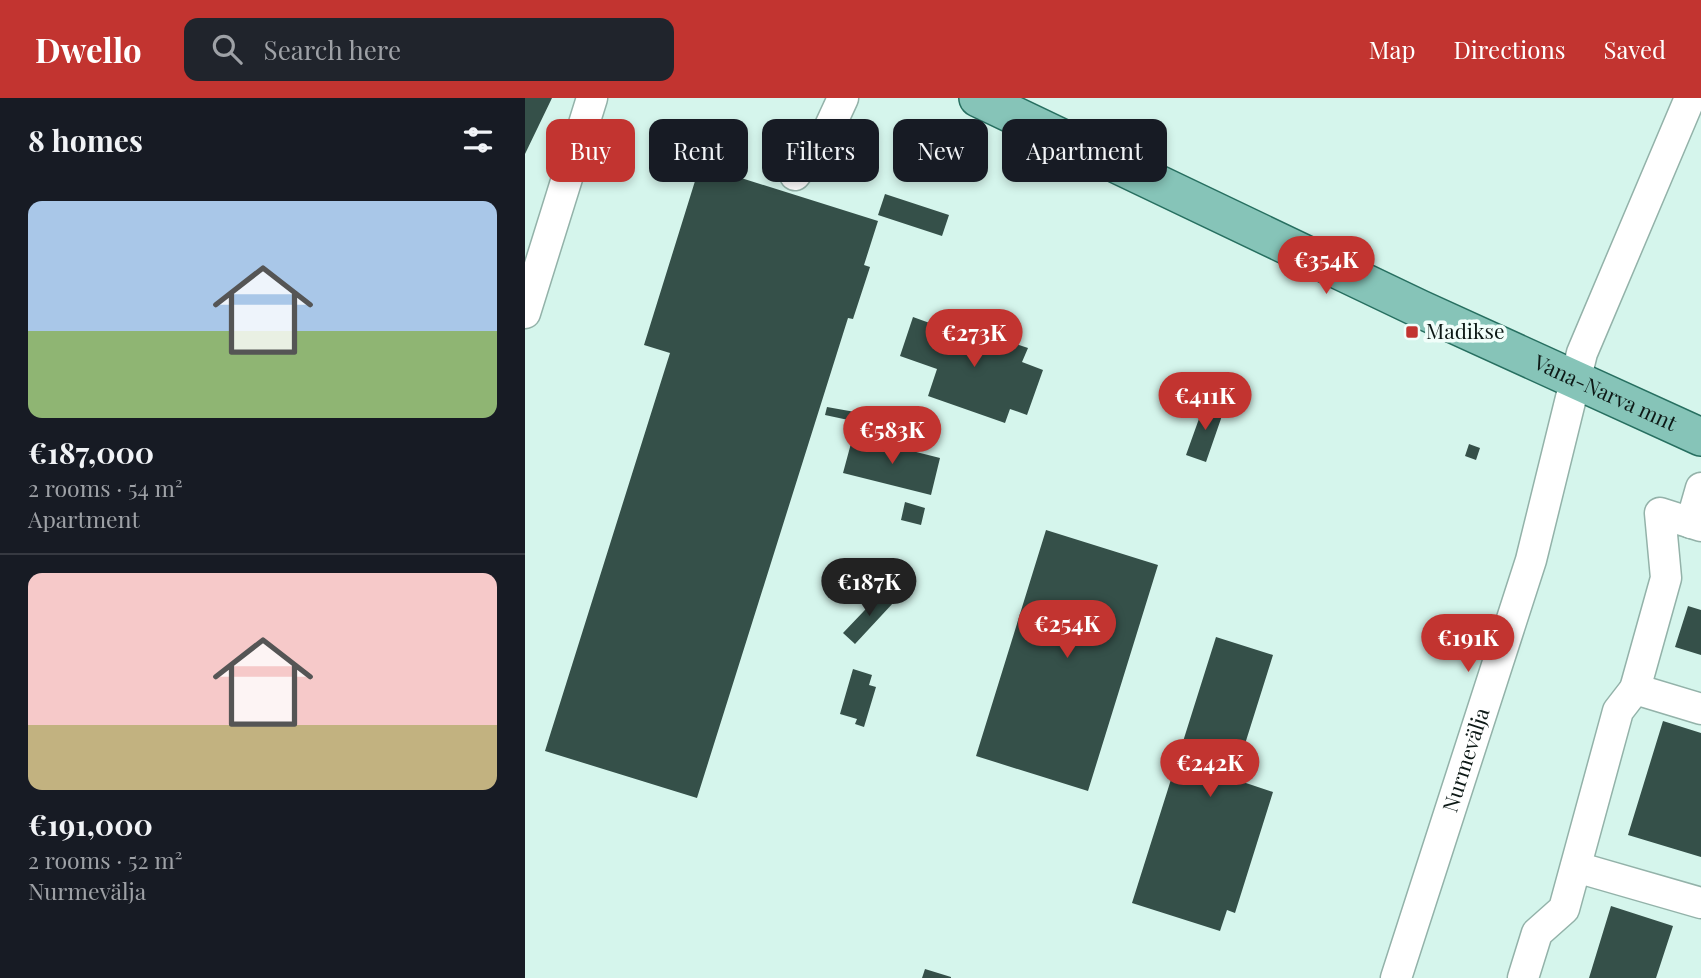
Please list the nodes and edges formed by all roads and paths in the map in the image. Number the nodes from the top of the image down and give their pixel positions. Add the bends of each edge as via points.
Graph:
1 (592, 98) edge
2 (843, 98) edge
3 (978, 98) edge
4 (1690, 98) edge
5 (834, 119) edge
6 (525, 313) edge
7 (1575, 379) junction
8 (1701, 437) edge
9 (1701, 488) edge
10 (1696, 524) edge
11 (1635, 689) junction
12 (1701, 709) edge
13 (1576, 867) junction
14 (1701, 903) edge
15 (1396, 978) edge
16 (1523, 978) edge

1 - 6 street
2 - 5 street
3 - 7 main road, Vana-Narva mnt
4 - 7 street
7 - 8 main road, Vana-Narva mnt
7 - 15 street, Nurmevälja via 1531,560
9 - 10 street
10 - 11 street via 1660,513 1666,578
11 - 12 street
11 - 13 street via 1618,711
13 - 14 street
13 - 16 street via 1564,909 1537,933

